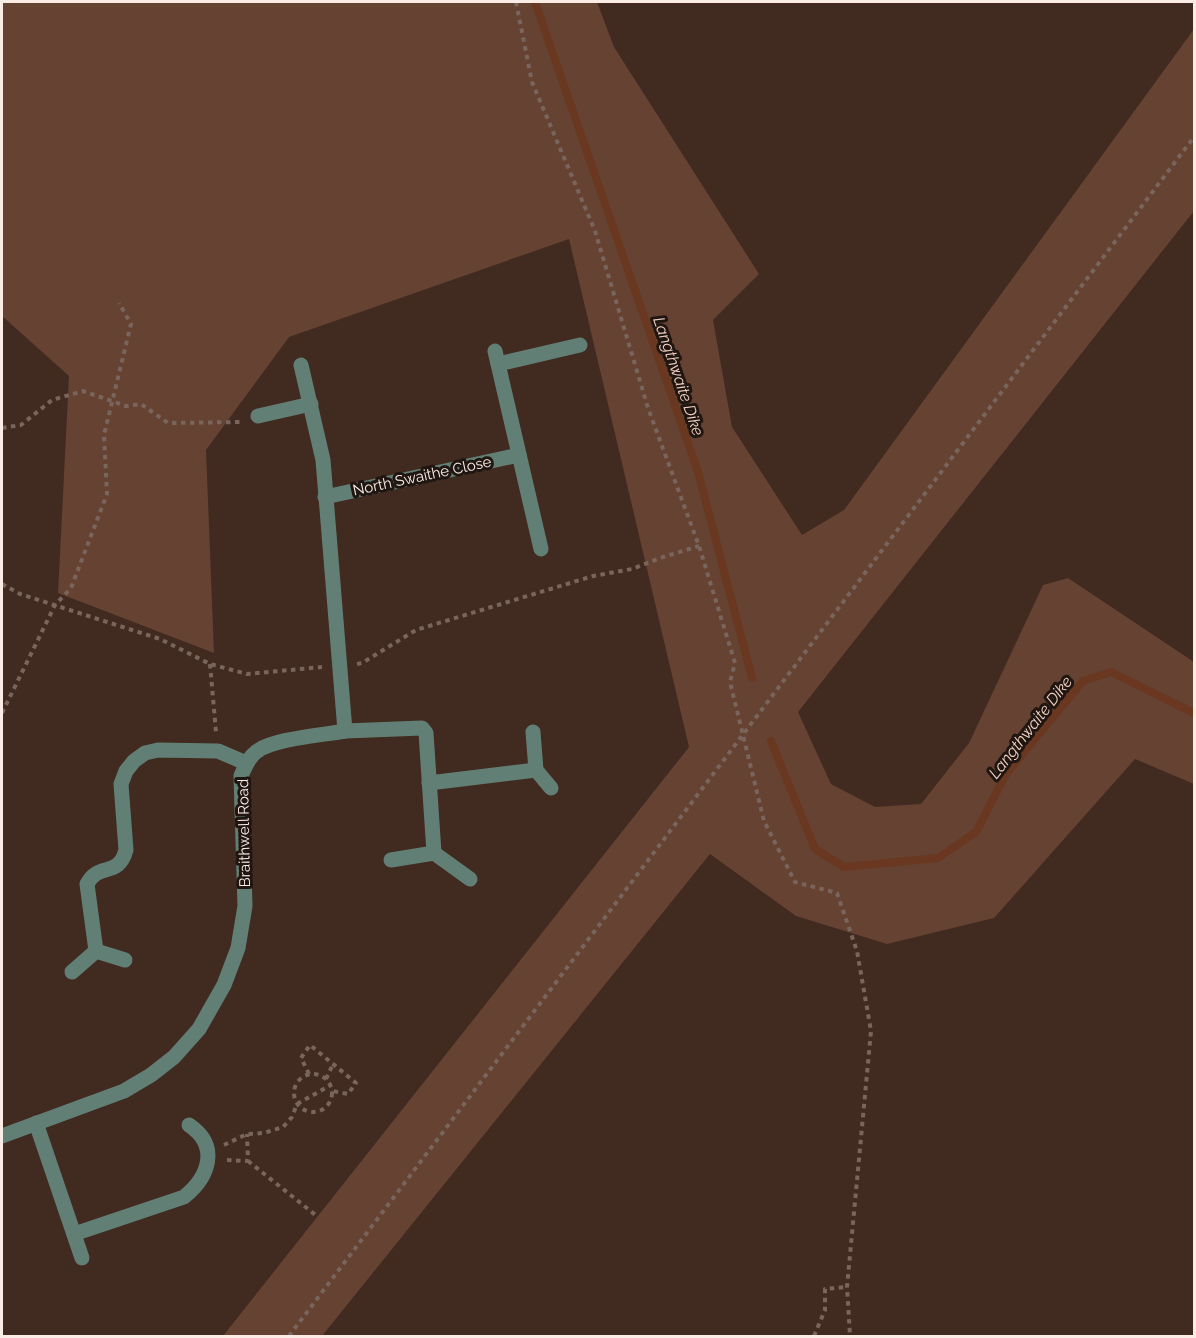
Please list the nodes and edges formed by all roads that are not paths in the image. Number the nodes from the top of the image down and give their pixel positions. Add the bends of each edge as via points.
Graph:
1 (580, 345) dead end
2 (302, 365) dead end
3 (311, 404) junction
4 (258, 416) road end
5 (519, 455) junction
6 (326, 497) junction
7 (541, 549) dead end
8 (345, 731) junction
9 (533, 732) dead end
10 (246, 763) junction
11 (536, 770) junction
12 (429, 783) junction
13 (550, 788) dead end
14 (434, 853) junction
15 (391, 860) dead end
16 (470, 879) dead end
17 (96, 951) junction
18 (125, 960) dead end
19 (72, 972) dead end
20 (36, 1123) junction
21 (189, 1125) dead end
22 (2, 1136) edge
23 (74, 1234) junction
24 (82, 1258) dead end

1 - 5 street via 496,357
2 - 3 street
3 - 4 street
3 - 6 street
5 - 6 street, North Swaithe Close
5 - 7 street
6 - 8 street
8 - 10 street, Braithwell Road via 271,744 256,751
8 - 12 street, Braithwell Road via 422,728 426,733
9 - 11 street
10 - 17 street via 218,751 158,750 145,753 126,771 121,784 126,850 123,859 114,868 91,876 87,884
10 - 20 street, Braithwell Road via 241,776 245,906 238,948 224,985 199,1029 151,1075 123,1091
11 - 12 street
11 - 13 street
12 - 14 street
14 - 15 street
14 - 16 street
17 - 18 street
17 - 19 street
20 - 22 street, Braithwell Road
20 - 23 street
21 - 23 street via 204,1142 209,1156 204,1174 192,1190 184,1197
23 - 24 street

